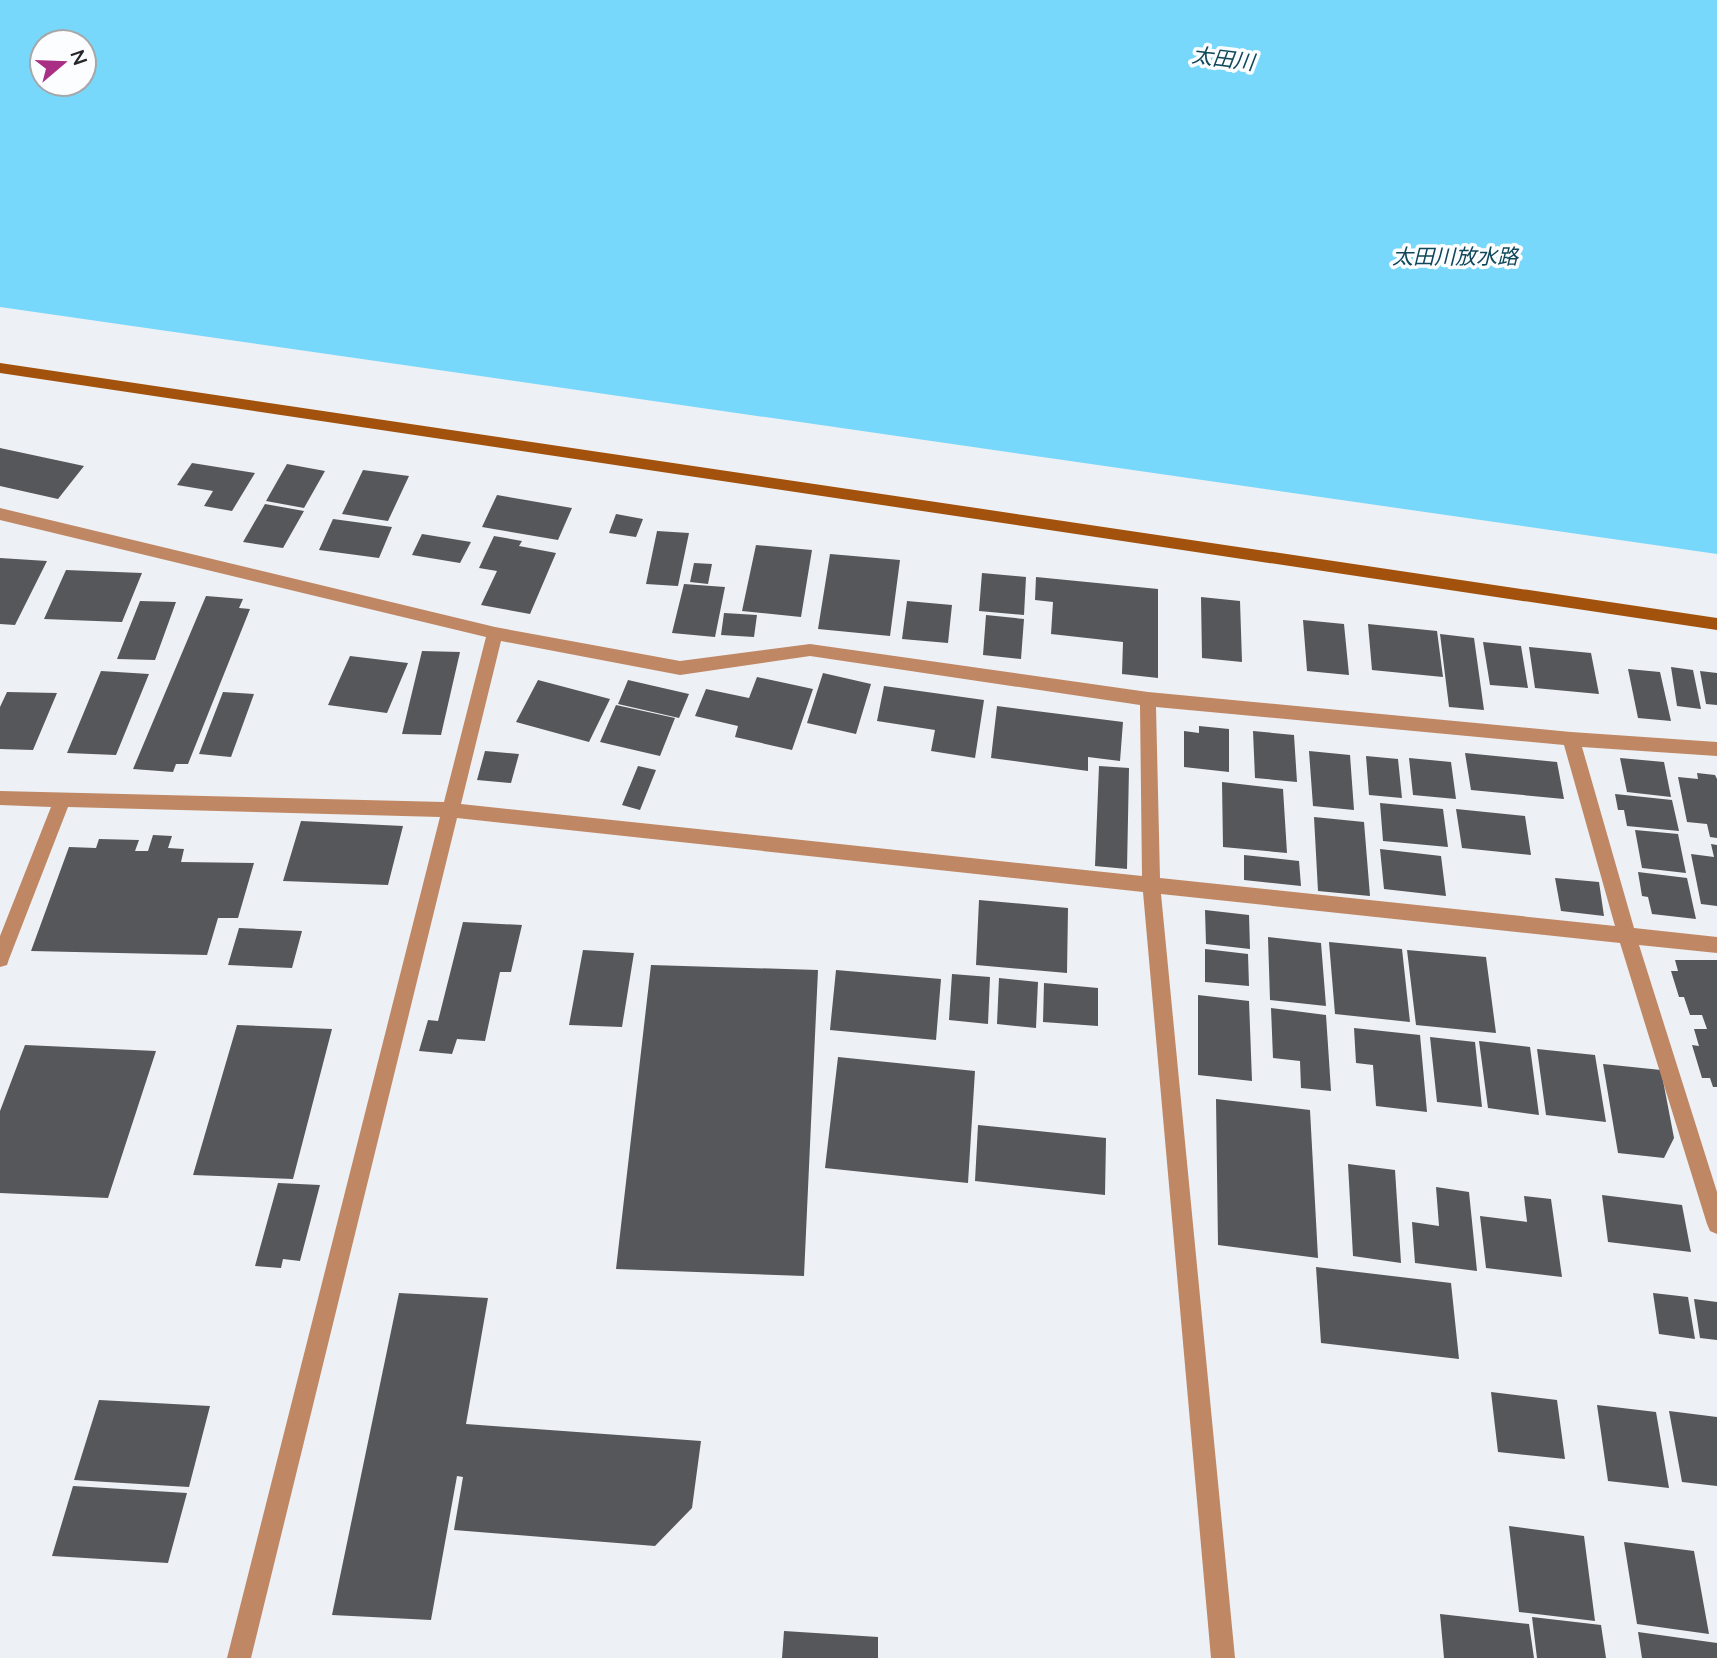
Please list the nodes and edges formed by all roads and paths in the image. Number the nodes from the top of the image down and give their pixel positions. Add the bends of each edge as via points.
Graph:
1 (0, 368) edge
2 (0, 514) edge
3 (1717, 624) edge
4 (495, 633) junction
5 (1148, 699) junction
6 (1570, 739) junction
7 (1717, 749) edge
8 (0, 798) edge
9 (63, 799) junction
10 (451, 810) junction
11 (1151, 886) junction
12 (1627, 936) junction
13 (1717, 945) edge
14 (0, 959) edge
15 (1717, 1224) edge
16 (239, 1658) edge
17 (1223, 1658) edge

1 - 3 street
2 - 4 street
4 - 5 street via 680,668 810,650
4 - 10 street
5 - 6 street
5 - 11 street
6 - 7 street
6 - 12 street
8 - 9 street
9 - 10 street
9 - 14 street
10 - 11 street
10 - 16 street
11 - 12 street
11 - 17 street
12 - 13 street
12 - 15 street

